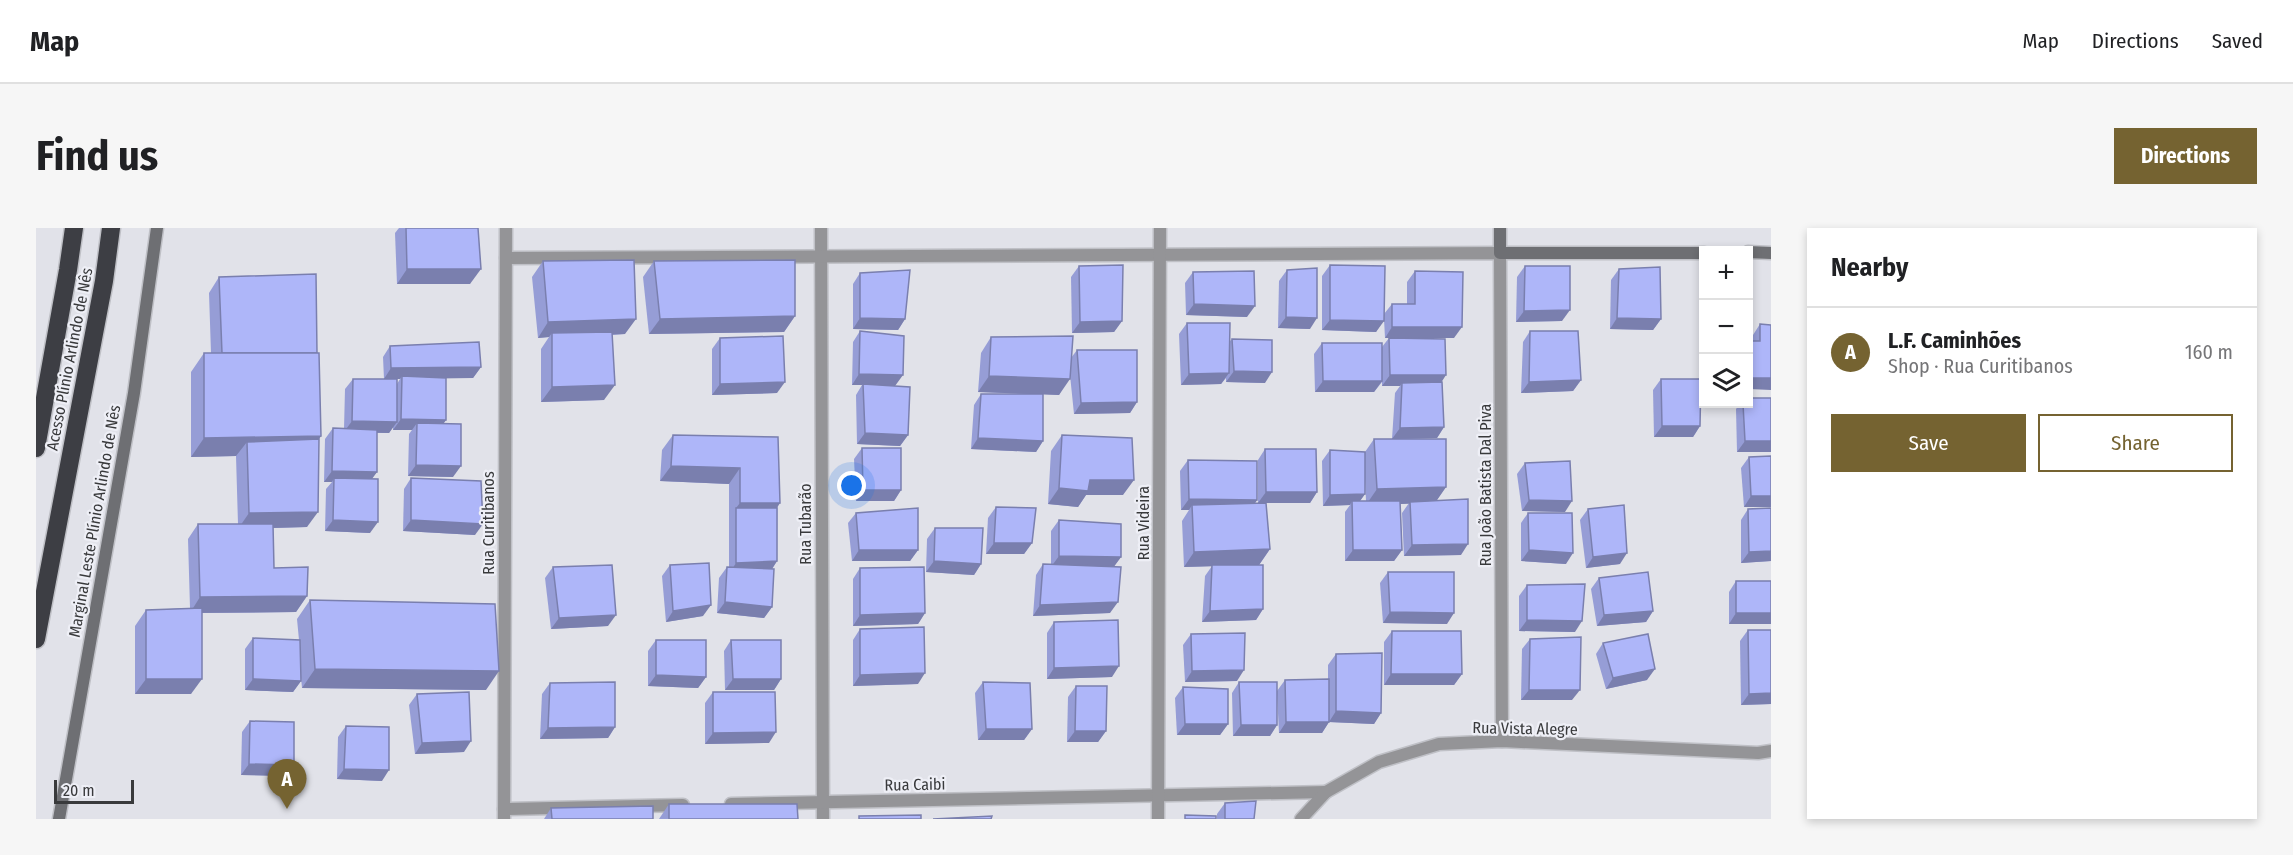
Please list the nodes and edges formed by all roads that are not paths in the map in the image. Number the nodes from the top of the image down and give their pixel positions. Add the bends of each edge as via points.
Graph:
1 (74, 228) edge
2 (111, 228) edge
3 (157, 228) edge
4 (506, 228) edge
5 (821, 228) edge
6 (1160, 228) edge
7 (1500, 228) edge
8 (1753, 252) edge
9 (1500, 253) junction
10 (1699, 253) edge
11 (1771, 253) edge
12 (1160, 255) junction
13 (821, 256) junction
14 (506, 258) junction
15 (36, 448) edge
16 (36, 639) edge
17 (1502, 741) junction
18 (1771, 751) edge
19 (1326, 792) junction
20 (1158, 796) junction
21 (823, 802) junction
22 (693, 805) edge
23 (717, 805) edge
24 (504, 814) edge
25 (59, 819) edge
26 (823, 819) edge
27 (1158, 819) edge
28 (1301, 819) edge

1 - 15 highway, Acesso Plínio Arlindo de Nês
2 - 16 highway, Acesso Plínio Arlindo de Nês
3 - 25 main road, Marginal Leste Plínio Arlindo de Nês via 134,393
4 - 14 street, Rua Curitibanos
5 - 13 street, Rua Tubarão
6 - 12 street, Rua Videira
7 - 9 main road, Rua João Batista Dal Piva
8 - 11 main road
9 - 10 main road
9 - 12 street
9 - 17 street, Rua João Batista Dal Piva
12 - 13 street
12 - 20 street, Rua Videira
13 - 14 street
13 - 21 street, Rua Tubarão
14 - 24 street, Rua Curitibanos
17 - 18 street, Rua Vista Alegre
17 - 19 street, Rua Vista Alegre via 1439,744 1379,762
19 - 20 street, Rua Caibi
19 - 28 street, Rua Vista Alegre
20 - 21 street, Rua Caibi
20 - 27 street, Rua Videira
21 - 23 street, Rua Caibi
21 - 26 street, Rua Tubarão
22 - 24 street

